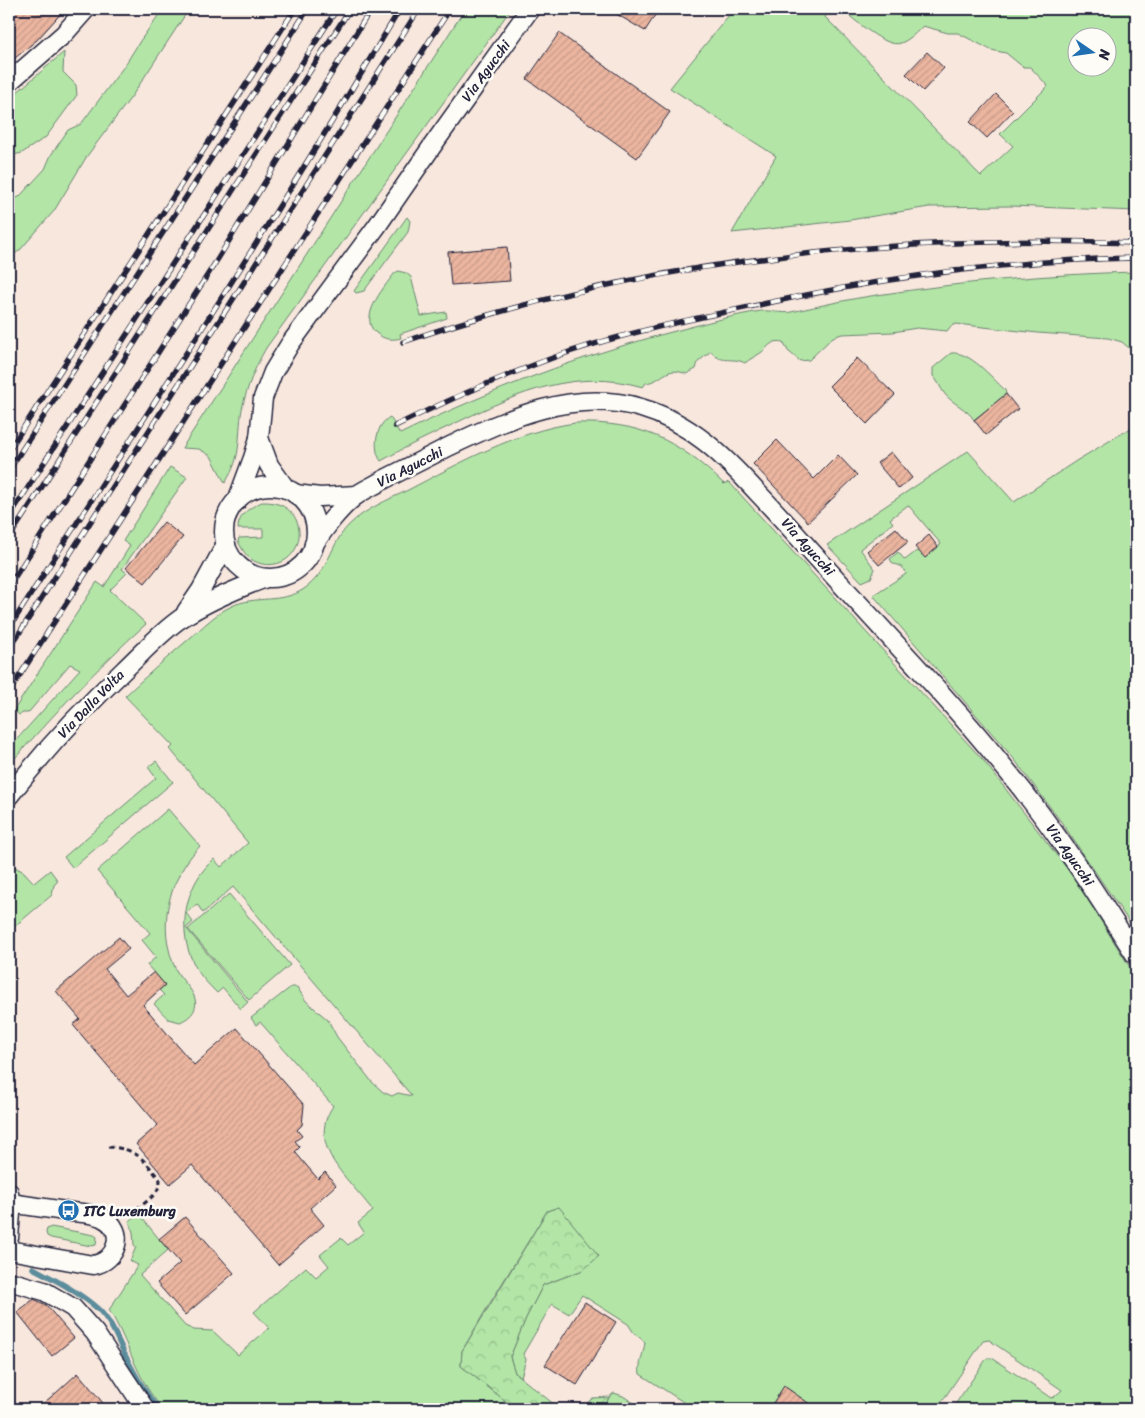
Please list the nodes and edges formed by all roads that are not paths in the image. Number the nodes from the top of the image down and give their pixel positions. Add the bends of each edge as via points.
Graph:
1 (86, 9) edge
2 (530, 9) edge
3 (9, 82) edge
4 (259, 438) junction
5 (290, 492) junction
6 (357, 495) junction
7 (237, 501) junction
8 (226, 544) junction
9 (314, 544) junction
10 (266, 578) junction
11 (179, 620) junction
12 (9, 796) edge
13 (1136, 956) edge
14 (10, 1197) edge
15 (9, 1238) edge
16 (9, 1250) edge
17 (9, 1281) edge
18 (145, 1409) edge

1 - 3 street via 64,34
2 - 4 street, Via Agucchi via 281,359 263,398
4 - 5 street, Via Agucchi via 269,465
4 - 7 street, Via Agucchi
5 - 6 street, Via Agucchi via 328,497
5 - 7 street via 261,487
5 - 9 street via 305,502 313,518 316,526
6 - 9 street, Via Agucchi via 337,514
6 - 13 street, Via Agucchi via 463,440 554,405 618,402 647,409 680,424 714,448 744,478 980,738 1066,848
7 - 8 street via 226,519
8 - 10 street via 236,563 250,573
8 - 11 street, Via Dalla Volta via 201,590
9 - 10 street via 296,570
10 - 11 street, Via Dalla Volta via 224,594
11 - 12 street, Via Dalla Volta via 93,700
14 - 15 street
14 - 16 street via 101,1217 113,1227 117,1243 109,1258 92,1266
17 - 18 street via 44,1291 73,1308 94,1333

